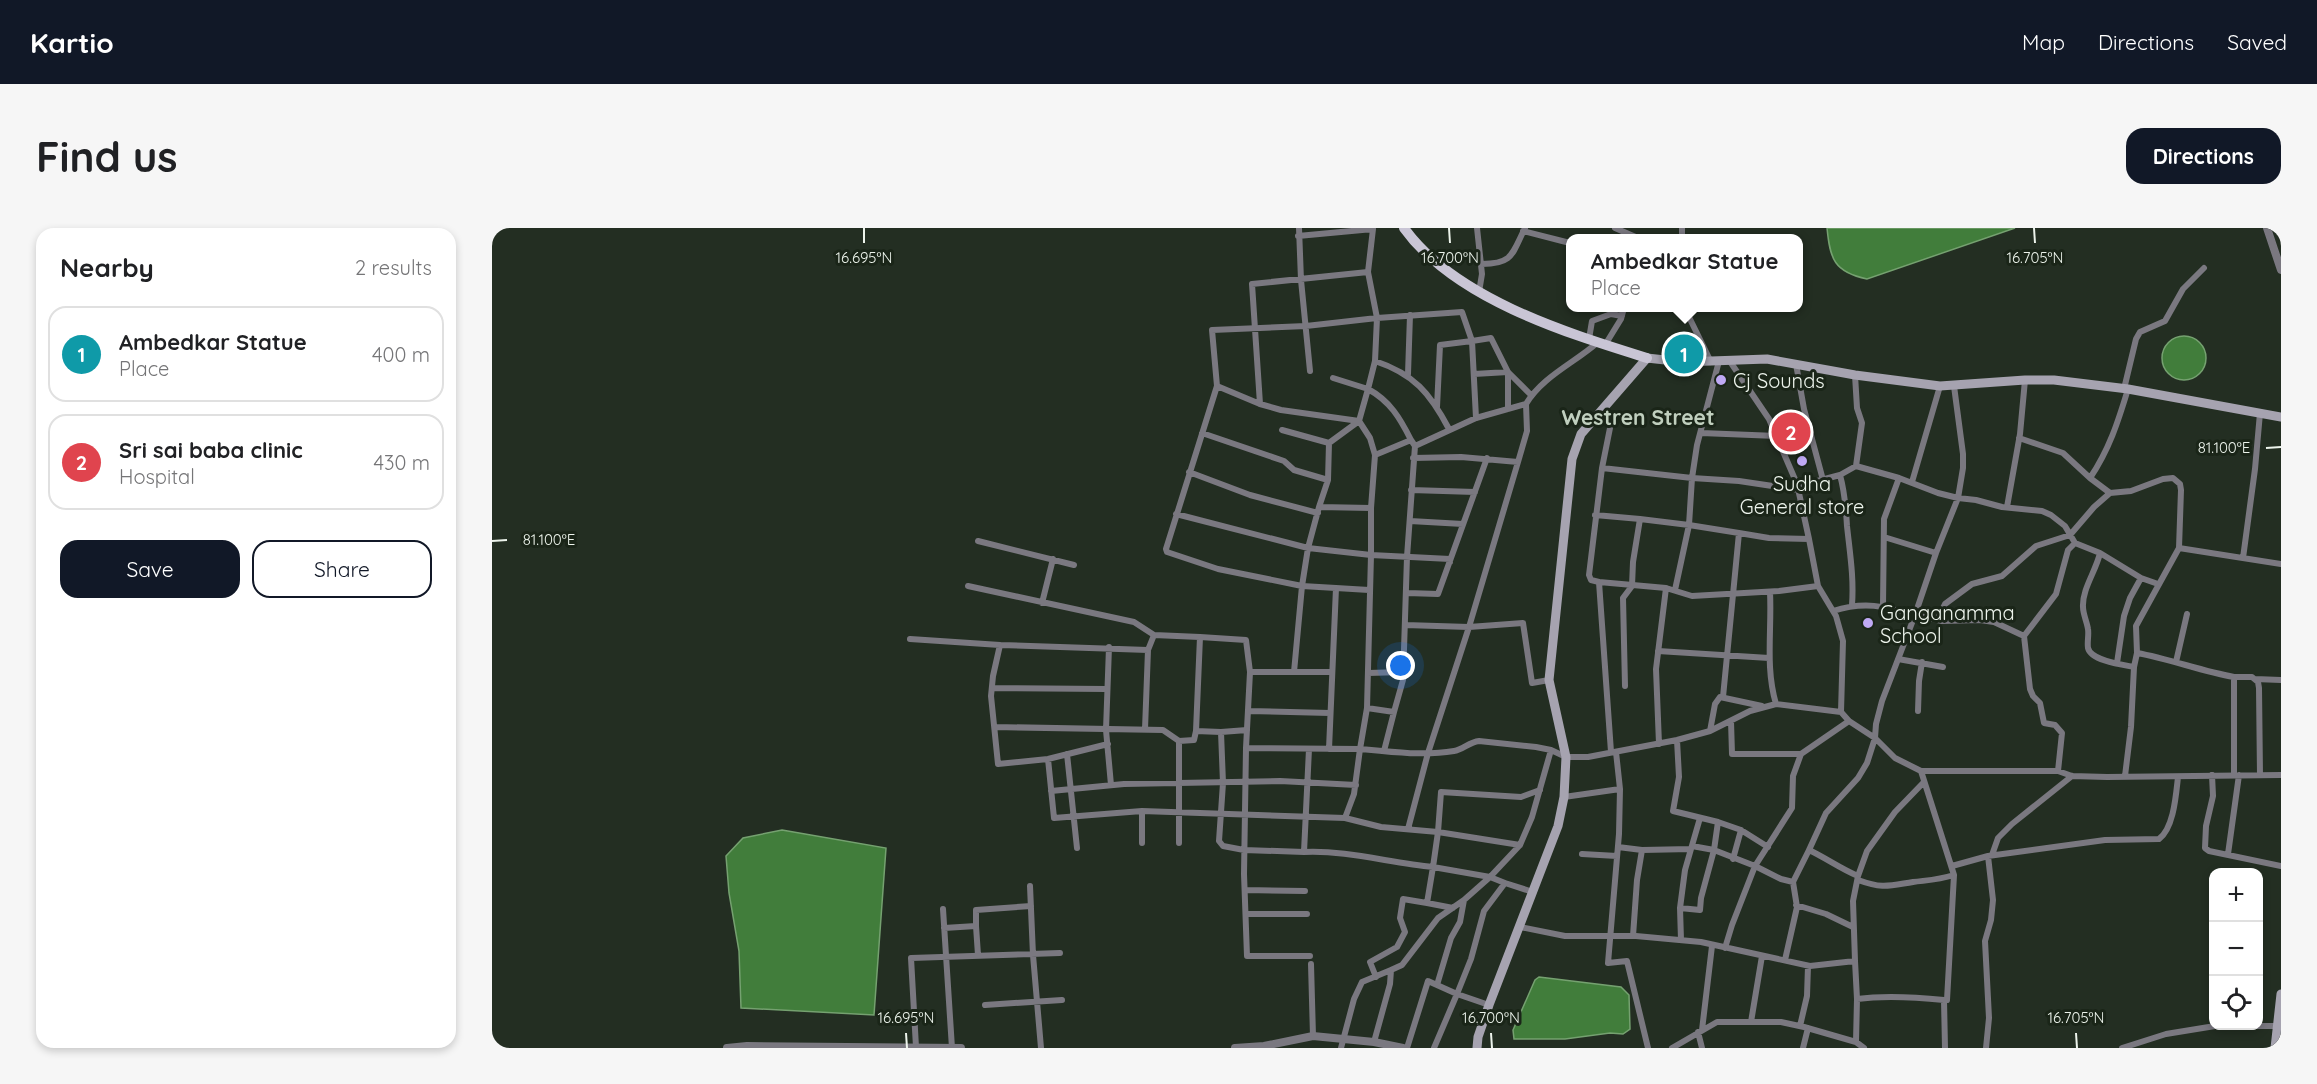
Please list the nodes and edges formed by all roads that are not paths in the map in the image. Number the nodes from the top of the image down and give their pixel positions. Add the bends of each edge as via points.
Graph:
1 (1299, 228) edge
2 (1404, 228) edge
3 (1477, 228) edge
4 (1615, 228) edge
5 (2267, 228) edge
6 (1524, 230) edge
7 (1629, 234) edge
8 (1298, 236) junction
9 (1566, 242) edge
10 (1482, 264) junction
11 (2204, 268) dead end
12 (2281, 270) edge
13 (1368, 272) junction
14 (1301, 280) junction
15 (1479, 292) junction
16 (1623, 312) edge
17 (1688, 312) edge
18 (1410, 315) junction
19 (1622, 316) junction
20 (1377, 318) junction
21 (1306, 326) junction
22 (1255, 328) junction
23 (1472, 341) junction
24 (1597, 342) junction
25 (1647, 358) junction
26 (1375, 361) junction
27 (1720, 361) junction
28 (1796, 364) junction
29 (1310, 371) dead end
30 (1508, 372) junction
31 (1408, 374) junction
32 (1474, 374) junction
33 (1855, 375) junction
34 (1333, 378) dead end
35 (2025, 380) junction
36 (1217, 386) junction
37 (1940, 386) junction
38 (1954, 386) junction
39 (1368, 389) junction
40 (2126, 389) junction
41 (1531, 395) junction
42 (1260, 404) junction
43 (1526, 404) junction
44 (1437, 407) junction
45 (1604, 408) junction
46 (1508, 409) junction
47 (2260, 413) junction
48 (2281, 417) edge
49 (1476, 418) junction
50 (1359, 421) junction
51 (1449, 429) junction
52 (1282, 430) dead end
53 (1202, 433) junction
54 (1701, 434) junction
55 (1776, 436) junction
56 (2019, 438) junction
57 (1411, 440) junction
58 (1329, 443) junction
59 (1415, 446) junction
60 (1375, 456) junction
61 (1413, 458) junction
62 (1486, 458) junction
63 (1518, 462) junction
64 (1856, 466) junction
65 (1602, 468) junction
66 (1189, 472) junction
67 (1840, 475) junction
68 (1692, 478) junction
69 (1899, 478) junction
70 (2090, 478) junction
71 (1328, 480) junction
72 (1823, 480) junction
73 (1912, 482) junction
74 (1798, 488) junction
75 (1411, 490) junction
76 (1475, 492) junction
77 (2110, 493) junction
78 (1958, 498) junction
79 (2007, 507) junction
80 (1371, 508) junction
81 (1319, 510) junction
82 (1176, 514) junction
83 (1595, 515) junction
84 (1640, 519) junction
85 (1410, 521) junction
86 (1463, 524) junction
87 (1689, 525) junction
88 (1739, 533) junction
89 (2070, 535) junction
90 (1884, 537) junction
91 (1809, 539) junction
92 (978, 541) dead end
93 (2075, 543) junction
94 (1308, 548) junction
95 (2179, 548) junction
96 (1936, 553) junction
97 (2100, 553) junction
98 (1371, 555) junction
99 (1407, 557) junction
100 (2243, 558) junction
101 (1053, 559) junction
102 (1450, 562) junction
103 (2281, 564) edge
104 (1074, 565) dead end
105 (2141, 578) junction
106 (1599, 582) junction
107 (2158, 584) junction
108 (968, 586) dead end
109 (1302, 586) junction
110 (1632, 586) junction
111 (1818, 586) junction
112 (1336, 588) junction
113 (1666, 588) junction
114 (1369, 590) junction
115 (1675, 590) junction
116 (1770, 592) junction
117 (1407, 593) junction
118 (1732, 595) junction
119 (1042, 603) junction
120 (1852, 605) junction
121 (1882, 606) junction
122 (1833, 611) junction
123 (2187, 614) dead end
124 (1915, 615) junction
125 (1937, 620) junction
126 (1405, 625) junction
127 (1469, 627) junction
128 (1154, 635) junction
129 (2024, 636) junction
130 (1200, 637) junction
131 (910, 639) dead end
132 (1000, 645) junction
133 (1109, 648) junction
134 (1148, 650) junction
135 (1658, 651) junction
136 (2137, 653) junction
137 (1727, 654) junction
138 (1769, 658) junction
139 (1898, 659) junction
140 (1922, 662) junction
141 (2176, 662) junction
142 (2117, 663) junction
143 (1943, 667) dead end
144 (2134, 667) junction
145 (1250, 672) junction
146 (1294, 672) junction
147 (1332, 672) junction
148 (1403, 672) junction
149 (1368, 673) junction
150 (2234, 677) junction
151 (2255, 679) junction
152 (2281, 680) edge
153 (1549, 681) junction
154 (1625, 686) dead end
155 (992, 688) junction
156 (1106, 689) junction
157 (1724, 697) junction
158 (1776, 704) junction
159 (1763, 706) junction
160 (1367, 708) junction
161 (1248, 711) junction
162 (1918, 711) dead end
163 (1394, 712) junction
164 (1841, 712) junction
165 (1330, 713) junction
166 (1731, 721) junction
167 (1850, 721) junction
168 (995, 727) junction
169 (1145, 729) junction
170 (1106, 730) junction
171 (1196, 730) junction
172 (1247, 730) junction
173 (1710, 731) junction
174 (1221, 732) junction
175 (1875, 738) junction
176 (1677, 740) junction
177 (1179, 741) junction
178 (1108, 744) junction
179 (1659, 744) junction
180 (1246, 748) junction
181 (1309, 749) junction
182 (1329, 749) junction
183 (1360, 750) junction
184 (1551, 750) junction
185 (1384, 751) junction
186 (1614, 752) junction
187 (1428, 753) junction
188 (1067, 754) junction
189 (1801, 754) junction
190 (1566, 757) junction
191 (1048, 759) junction
192 (1921, 771) junction
193 (2058, 771) junction
194 (2212, 775) junction
195 (2237, 775) junction
196 (2260, 775) junction
197 (2281, 775) edge
198 (2072, 776) junction
199 (2125, 776) junction
200 (2178, 777) junction
201 (1308, 782) junction
202 (1924, 782) junction
203 (1179, 783) junction
204 (1223, 783) junction
205 (1246, 783) junction
206 (1112, 785) junction
207 (1356, 785) junction
208 (1072, 789) junction
209 (1620, 789) junction
210 (1540, 790) junction
211 (1051, 791) junction
212 (1564, 797) junction
213 (1142, 811) junction
214 (1178, 813) junction
215 (1222, 814) junction
216 (1074, 815) junction
217 (1244, 816) junction
218 (1305, 817) junction
219 (1345, 818) junction
220 (1700, 818) junction
221 (1718, 822) junction
222 (1408, 829) junction
223 (1741, 830) junction
224 (1438, 832) junction
225 (1142, 843) dead end
226 (1179, 843) dead end
227 (1520, 845) junction
228 (1768, 846) junction
229 (1618, 847) junction
230 (1077, 848) dead end
231 (1692, 848) junction
232 (1244, 850) junction
233 (1642, 850) junction
234 (1714, 850) junction
235 (1809, 850) junction
236 (1304, 852) junction
237 (1582, 854) dead end
238 (2228, 854) junction
239 (1990, 855) junction
240 (1617, 856) junction
241 (1733, 858) junction
242 (1755, 866) junction
243 (1952, 866) junction
244 (2281, 866) edge
245 (1433, 867) junction
246 (1954, 875) junction
247 (1490, 877) junction
248 (1858, 878) junction
249 (1505, 882) junction
250 (1793, 882) junction
251 (1030, 886) dead end
252 (1245, 890) junction
253 (1305, 891) dead end
254 (1533, 892) junction
255 (1464, 900) junction
256 (1427, 903) junction
257 (1796, 905) junction
258 (1031, 906) junction
259 (1453, 908) junction
260 (1680, 908) junction
261 (943, 909) dead end
262 (1245, 914) junction
263 (1307, 914) dead end
264 (976, 926) junction
265 (1520, 927) junction
266 (1853, 927) junction
267 (944, 928) junction
268 (1611, 936) junction
269 (1634, 936) junction
270 (1681, 940) junction
271 (1712, 946) junction
272 (1725, 948) junction
273 (1060, 953) dead end
274 (1033, 954) junction
275 (978, 955) junction
276 (1310, 956) dead end
277 (1762, 956) junction
278 (946, 957) junction
279 (1785, 960) junction
280 (1855, 961) junction
281 (1311, 963) dead end
282 (1808, 966) junction
283 (1391, 970) junction
284 (1376, 977) junction
285 (1437, 986) junction
286 (1457, 994) junction
287 (2281, 994) edge
288 (1857, 999) junction
289 (1062, 1000) dead end
290 (1944, 1000) junction
291 (1037, 1002) junction
292 (985, 1005) dead end
293 (1489, 1005) junction
294 (1750, 1022) junction
295 (1800, 1026) junction
296 (2263, 1026) edge
297 (2277, 1026) junction
298 (2209, 1027) edge
299 (1808, 1028) junction
300 (1700, 1031) junction
301 (1313, 1036) junction
302 (1342, 1038) junction
303 (1374, 1042) junction
304 (1856, 1042) junction
305 (2277, 1045) edge
306 (916, 1047) edge
307 (1262, 1047) edge
308 (727, 1048) edge
309 (904, 1048) edge
310 (952, 1048) edge
311 (961, 1048) edge
312 (1041, 1048) edge
313 (1235, 1048) edge
314 (1341, 1048) edge
315 (1405, 1048) edge
316 (1434, 1048) edge
317 (1477, 1048) edge
318 (1648, 1048) edge
319 (1672, 1048) edge
320 (1702, 1048) edge
321 (1803, 1048) edge
322 (1864, 1048) edge
323 (1945, 1048) edge
324 (1986, 1048) edge
325 (2122, 1048) edge

1 - 8 street
2 - 15 main road via 1419,247
3 - 10 street
4 - 7 street
5 - 12 street
6 - 9 street
6 - 10 street via 1506,260
8 - 13 street via 1373,229
8 - 14 street
10 - 15 street
11 - 40 street via 2182,289 2165,321 2140,332
13 - 14 street
13 - 20 street
14 - 21 street
14 - 22 street via 1252,284
15 - 24 main road
16 - 19 street
17 - 27 street
18 - 20 street
18 - 23 street via 1462,312
18 - 31 street
19 - 24 street
19 - 24 street via 1611,314 1592,321
20 - 21 street
20 - 26 street
21 - 22 street
21 - 29 street
22 - 36 street via 1212,330
22 - 42 street
23 - 30 street via 1491,338
23 - 32 street
23 - 44 street via 1440,345
24 - 25 main road
24 - 41 street
25 - 27 main road
25 - 45 main road
26 - 31 street
26 - 39 street
27 - 28 main road via 1767,359
27 - 54 street
27 - 55 street via 1769,419
28 - 33 main road
28 - 72 street
30 - 32 street
30 - 41 street
30 - 46 street
31 - 44 street
32 - 49 street
33 - 37 main road
33 - 64 street via 1862,423
34 - 39 street
35 - 38 main road
35 - 40 main road
35 - 56 street
36 - 42 street
36 - 53 street
37 - 38 main road
37 - 73 street
38 - 78 street via 1963,454
39 - 50 street
39 - 57 street via 1393,408
40 - 47 main road
40 - 70 street via 2115,432
41 - 43 street
42 - 50 street
43 - 46 street
43 - 63 street via 1527,431
44 - 51 street
45 - 65 street via 1610,428
45 - 153 main road via 1581,434 1572,459
46 - 49 street
47 - 48 main road
47 - 100 street
49 - 51 street
50 - 58 street
50 - 60 street
51 - 59 street
52 - 58 street
53 - 66 street
53 - 71 street
54 - 55 street
54 - 68 street
55 - 74 street
56 - 70 street via 2064,453
56 - 79 street
57 - 59 street
57 - 60 street
58 - 71 street
59 - 61 street
60 - 80 street
61 - 62 street
61 - 75 street
62 - 63 street
62 - 76 street
63 - 127 street
64 - 67 street
64 - 69 street
65 - 68 street
65 - 83 street
66 - 81 street via 1250,495
66 - 82 street
67 - 72 street
67 - 120 street via 1852,551
68 - 74 street
68 - 87 street
69 - 73 street
69 - 90 street via 1887,509
70 - 77 street
71 - 81 street
72 - 74 street
73 - 78 street
74 - 91 street
75 - 76 street
75 - 85 street
76 - 86 street
77 - 89 street
77 - 95 street via 2131,491 2163,479 2179,482
78 - 79 street
78 - 96 street
79 - 89 street via 2042,511 2065,526
80 - 81 street
80 - 98 street
81 - 94 street
82 - 94 street
82 - 109 street via 1167,552 1218,569
83 - 84 street
83 - 106 street via 1589,575
84 - 87 street
84 - 110 street
85 - 86 street
85 - 99 street
86 - 102 street
87 - 88 street
87 - 115 street
88 - 91 street
88 - 118 street
89 - 93 street
89 - 125 street via 2036,546 2002,576 1972,584 1945,604
90 - 96 street
90 - 121 street
91 - 111 street
92 - 101 street
93 - 97 street
93 - 129 street via 2068,550 2056,594
94 - 98 street
94 - 109 street
95 - 100 street
95 - 107 street
96 - 124 street
97 - 105 street
97 - 142 street via 2083,604 2089,630 2088,648 2098,658
98 - 99 street
98 - 114 street
99 - 102 street
99 - 117 street
100 - 103 street
101 - 104 street
101 - 119 street
102 - 117 street via 1438,594
105 - 107 street
105 - 142 street via 2124,616
106 - 110 street
106 - 186 street
107 - 136 street via 2136,626
108 - 119 street
109 - 112 street
109 - 146 street
110 - 113 street
110 - 154 street via 1623,598
111 - 116 street
111 - 122 street
112 - 114 street
112 - 147 street
113 - 115 street
113 - 135 street
114 - 149 street
115 - 118 street via 1692,596
116 - 118 street
116 - 138 street
117 - 126 street
118 - 137 street
119 - 128 street via 1134,622
120 - 121 street
120 - 122 street
121 - 124 street
122 - 164 street via 1843,641
123 - 141 street
124 - 125 street
124 - 139 street
125 - 129 street via 1994,622
126 - 127 street
126 - 148 street
127 - 153 street via 1522,623 1532,683
127 - 187 street
128 - 130 street
128 - 134 street
129 - 193 street via 2030,689 2040,703 2044,723 2055,725 2062,733
130 - 145 street via 1246,640
130 - 171 street
131 - 132 street
132 - 133 street
132 - 155 street
133 - 134 street
133 - 156 street
134 - 169 street
135 - 137 street
135 - 179 street via 1655,689
136 - 141 street
136 - 144 street
137 - 138 street
137 - 157 street
138 - 158 street
139 - 140 street
139 - 175 street via 1882,701
140 - 143 street
140 - 162 street
141 - 150 street
142 - 144 street
144 - 199 street
145 - 146 street
145 - 161 street
146 - 147 street
147 - 165 street
148 - 149 street
148 - 163 street
149 - 160 street
150 - 151 street
150 - 195 street
151 - 152 street
151 - 196 street via 2259,688
153 - 190 main road
155 - 156 street
155 - 168 street
156 - 170 street
157 - 159 street
157 - 173 street via 1717,699
158 - 159 street
158 - 164 street
159 - 166 street
160 - 163 street
160 - 183 street
161 - 165 street
161 - 172 street
163 - 185 street
164 - 167 street
165 - 182 street
166 - 173 street
166 - 189 street via 1732,754
167 - 175 street
167 - 189 street
168 - 170 street
168 - 191 street via 998,764
169 - 170 street
169 - 177 street via 1163,730
170 - 178 street
171 - 174 street
171 - 177 street via 1194,740
172 - 174 street
172 - 180 street
173 - 176 street
174 - 204 street
175 - 192 street via 1895,758
175 - 235 street via 1867,763 1826,813
176 - 179 street
176 - 220 street via 1679,777 1673,811
177 - 203 street
178 - 188 street
178 - 206 street
179 - 186 street
180 - 181 street
180 - 205 street
181 - 182 street
181 - 201 street
182 - 183 street
183 - 185 street
183 - 207 street
184 - 187 street via 1472,741 1456,751
184 - 190 street
184 - 210 street
185 - 187 street
186 - 190 street
186 - 209 street
187 - 222 street
188 - 191 street
188 - 208 street
189 - 228 street via 1793,776 1792,808
190 - 212 main road
191 - 211 street
192 - 193 street
192 - 202 street
193 - 198 street
194 - 195 street
194 - 200 street
194 - 238 street via 2204,843 2209,851
195 - 196 street
195 - 238 street
196 - 197 street
198 - 199 street
198 - 239 street via 2012,824 1998,838
199 - 200 street
200 - 239 street via 2176,800 2165,835 2159,839 2105,840
201 - 205 street
201 - 207 street
201 - 218 street
202 - 243 street
202 - 248 street via 1894,813 1867,851
203 - 204 street
203 - 206 street
203 - 214 street
204 - 205 street
204 - 215 street
205 - 217 street
206 - 208 street
207 - 219 street
208 - 211 street
208 - 216 street
209 - 212 street
209 - 229 street
210 - 224 street via 1521,797 1441,792
210 - 227 street
211 - 216 street via 1054,818
212 - 254 main road via 1558,826
213 - 214 street
213 - 216 street
213 - 225 street
214 - 215 street
214 - 226 street
215 - 217 street
215 - 232 street via 1221,844
216 - 230 street
217 - 218 street
217 - 232 street
218 - 219 street
218 - 236 street
219 - 222 street
220 - 221 street
220 - 231 street
221 - 223 street
221 - 234 street
222 - 224 street
223 - 228 street
223 - 241 street
224 - 227 street
224 - 245 street
227 - 247 street
228 - 242 street
229 - 233 street
229 - 240 street
231 - 233 street
231 - 234 street
231 - 260 street
232 - 236 street
232 - 252 street
233 - 269 street
234 - 241 street
234 - 260 street via 1700,910
235 - 248 street
235 - 250 street
236 - 245 street via 1329,850
237 - 240 street
238 - 244 street
239 - 243 street
239 - 324 street via 1993,900 1985,941 1989,1018
240 - 268 street
241 - 242 street
242 - 250 street
242 - 272 street
243 - 246 street
245 - 247 street
245 - 256 street
246 - 248 street via 1890,887
246 - 290 street
247 - 249 street
247 - 255 street
248 - 266 street
249 - 254 street
249 - 286 street via 1484,911
250 - 257 street
251 - 258 street
252 - 253 street
252 - 262 street
254 - 265 main road
255 - 259 street
255 - 285 street
256 - 259 street
256 - 284 street via 1403,899 1400,918 1405,932 1397,947 1370,962
257 - 266 street
257 - 279 street
258 - 264 street via 976,910
258 - 274 street
259 - 283 street via 1438,918 1402,965
260 - 270 street
261 - 267 street
262 - 263 street
262 - 276 street via 1247,957
264 - 267 street
264 - 275 street
265 - 268 street via 1565,936
265 - 293 main road
266 - 280 street
267 - 278 street
268 - 269 street
268 - 318 street via 1608,963 1627,961
269 - 270 street
270 - 271 street
271 - 272 street
271 - 300 street
272 - 277 street
273 - 274 street
274 - 275 street
274 - 291 street
275 - 278 street
277 - 279 street
277 - 294 street
278 - 306 street via 911,958
278 - 310 street
279 - 282 street
280 - 282 street
280 - 288 street
281 - 301 street
282 - 295 street
283 - 284 street
283 - 303 street
284 - 302 street via 1362,982
285 - 286 street
285 - 315 street via 1428,981
286 - 293 street
286 - 316 street
287 - 297 main road
288 - 290 street via 1878,996
288 - 304 street
289 - 291 street
290 - 323 street
291 - 292 street
291 - 312 street
293 - 317 main road
294 - 295 street
294 - 300 street via 1717,1022
295 - 299 street
296 - 297 street
297 - 305 main road
298 - 325 street via 2166,1034
299 - 304 street
299 - 321 street
300 - 319 street
300 - 320 street
301 - 302 street
301 - 307 street
302 - 303 street
302 - 314 street
303 - 315 street
304 - 322 street
306 - 309 street
306 - 310 street
307 - 313 street
308 - 309 street
310 - 311 street

